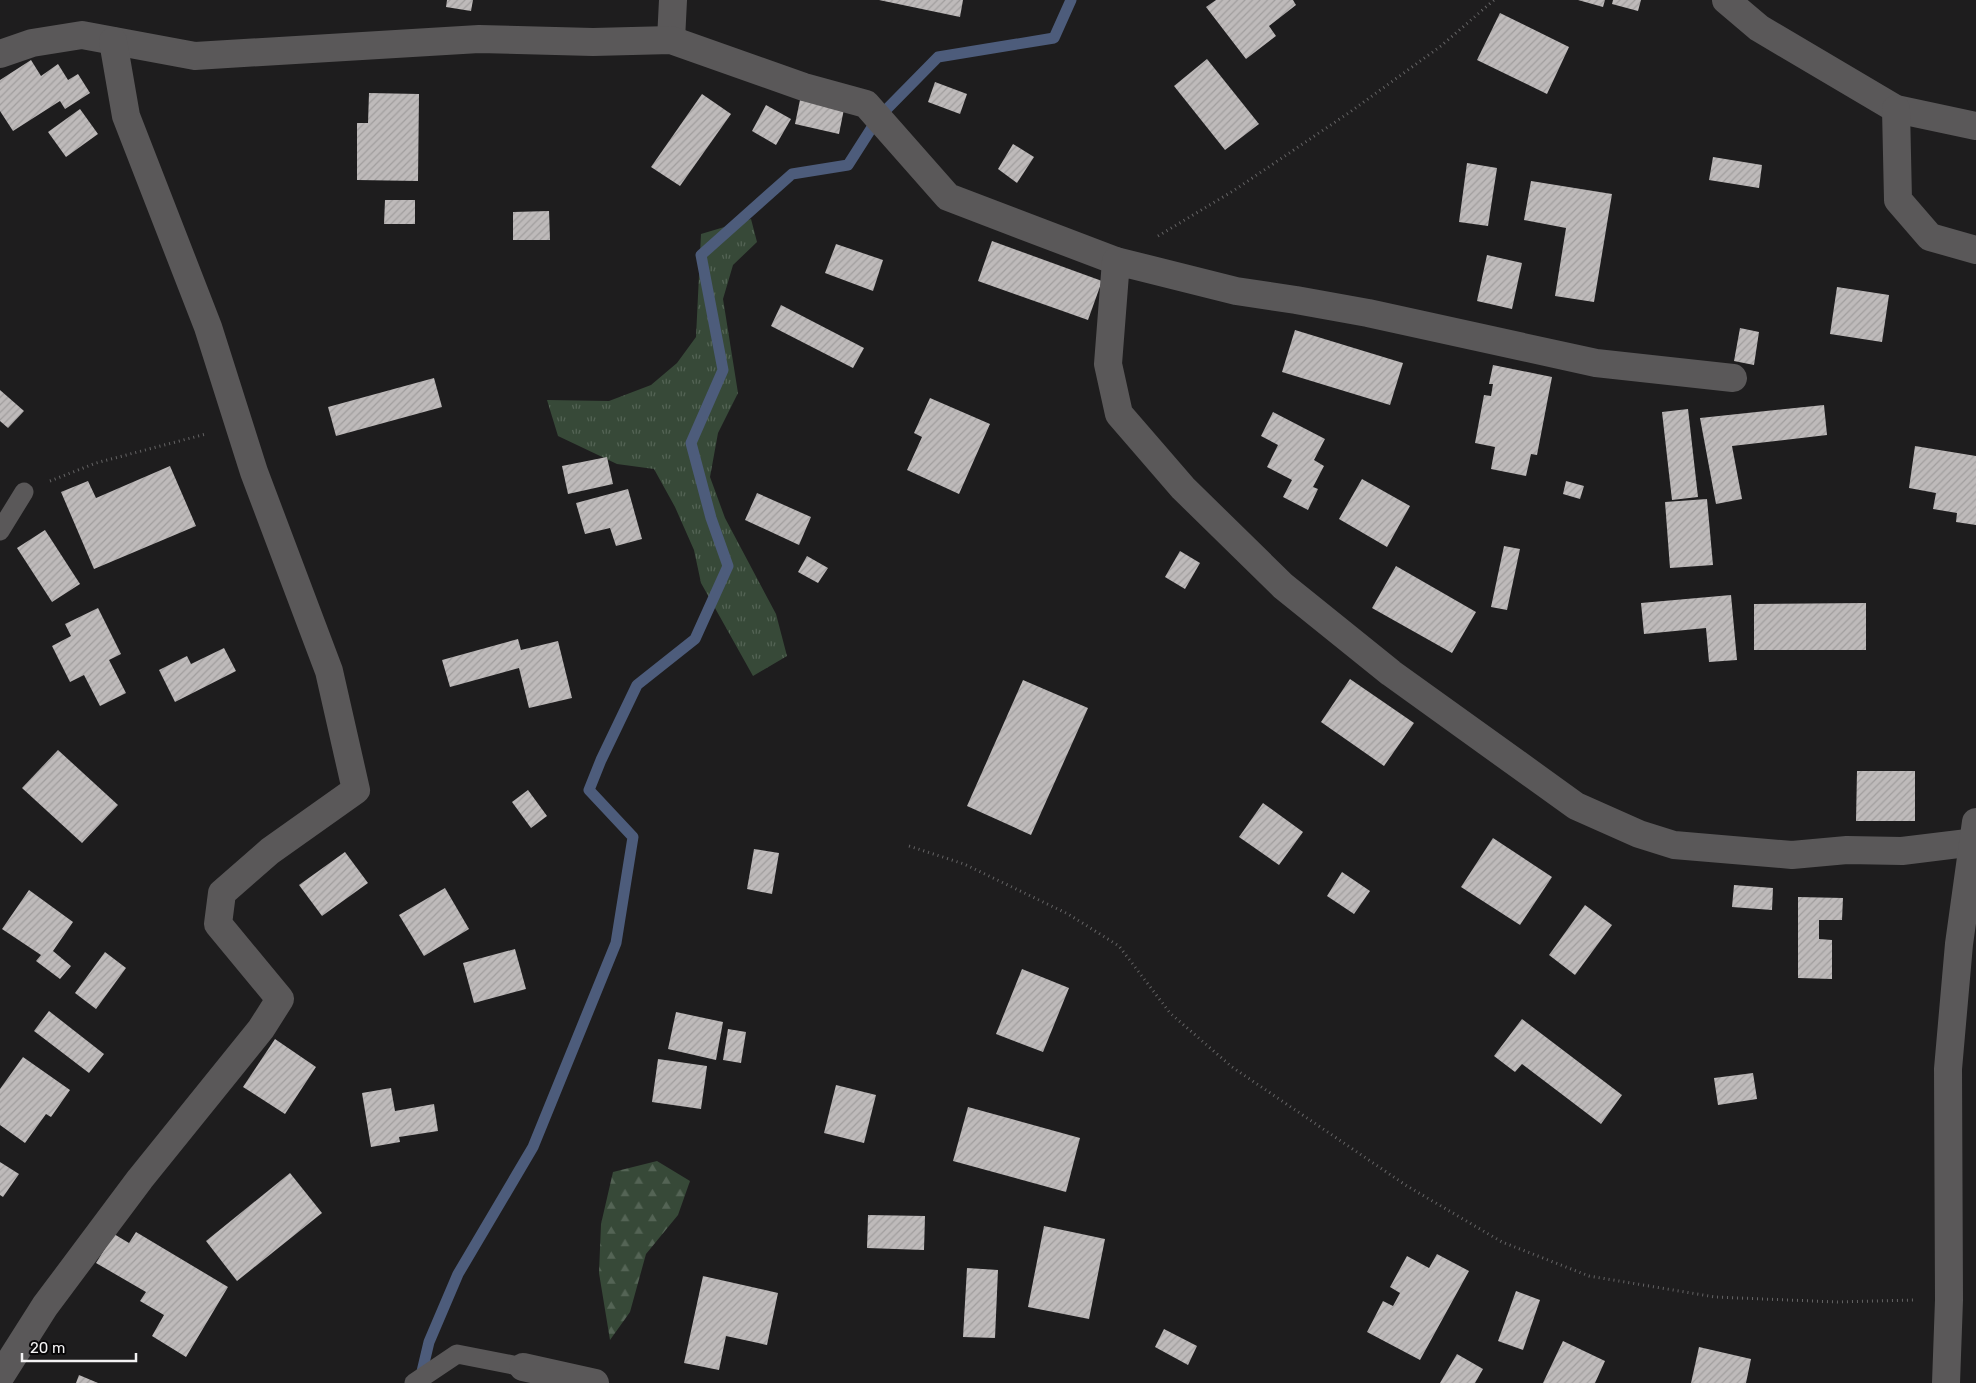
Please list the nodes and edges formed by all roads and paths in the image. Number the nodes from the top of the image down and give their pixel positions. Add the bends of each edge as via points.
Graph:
1 (672, 0) edge
2 (1494, 0) edge
3 (1726, 0) edge
4 (671, 40) junction
5 (113, 41) junction
6 (0, 54) edge
7 (1896, 109) junction
8 (1976, 126) edge
9 (1976, 250) edge
10 (1116, 261) junction
11 (1733, 378) dead end
12 (239, 425) junction
13 (24, 492) joint
14 (0, 531) edge
15 (1975, 835) edge
16 (910, 846) dead end
17 (1949, 1300) junction
18 (522, 1367) joint
19 (0, 1377) edge
20 (414, 1383) edge
21 (595, 1383) edge
22 (1946, 1383) edge

1 - 4 street
2 - 10 path via 1441,46 1350,112 1233,191
3 - 7 street via 1759,28
4 - 5 street via 593,42 479,38 195,56
4 - 10 street via 804,87 866,104 948,197
5 - 6 street via 82,35 32,44
5 - 12 street via 126,116 208,327
7 - 8 street
7 - 9 street via 1898,200 1930,236
10 - 11 street via 1236,291 1368,313 1596,363
10 - 15 street via 1108,364 1119,414 1183,488 1283,586 1391,672 1576,806 1639,834 1674,845 1792,855 1848,850 1902,851
12 - 13 path via 96,463
12 - 19 street via 329,672 356,790 270,852 222,893 218,924 280,999 261,1029 140,1179 45,1306
13 - 14 lane
15 - 17 street via 1959,944 1948,1069
16 - 17 path via 973,868 1068,914 1119,946 1170,1012 1232,1067 1406,1186 1502,1242 1589,1276 1715,1297 1836,1302
17 - 22 street
18 - 20 lane via 457,1354
18 - 21 street

